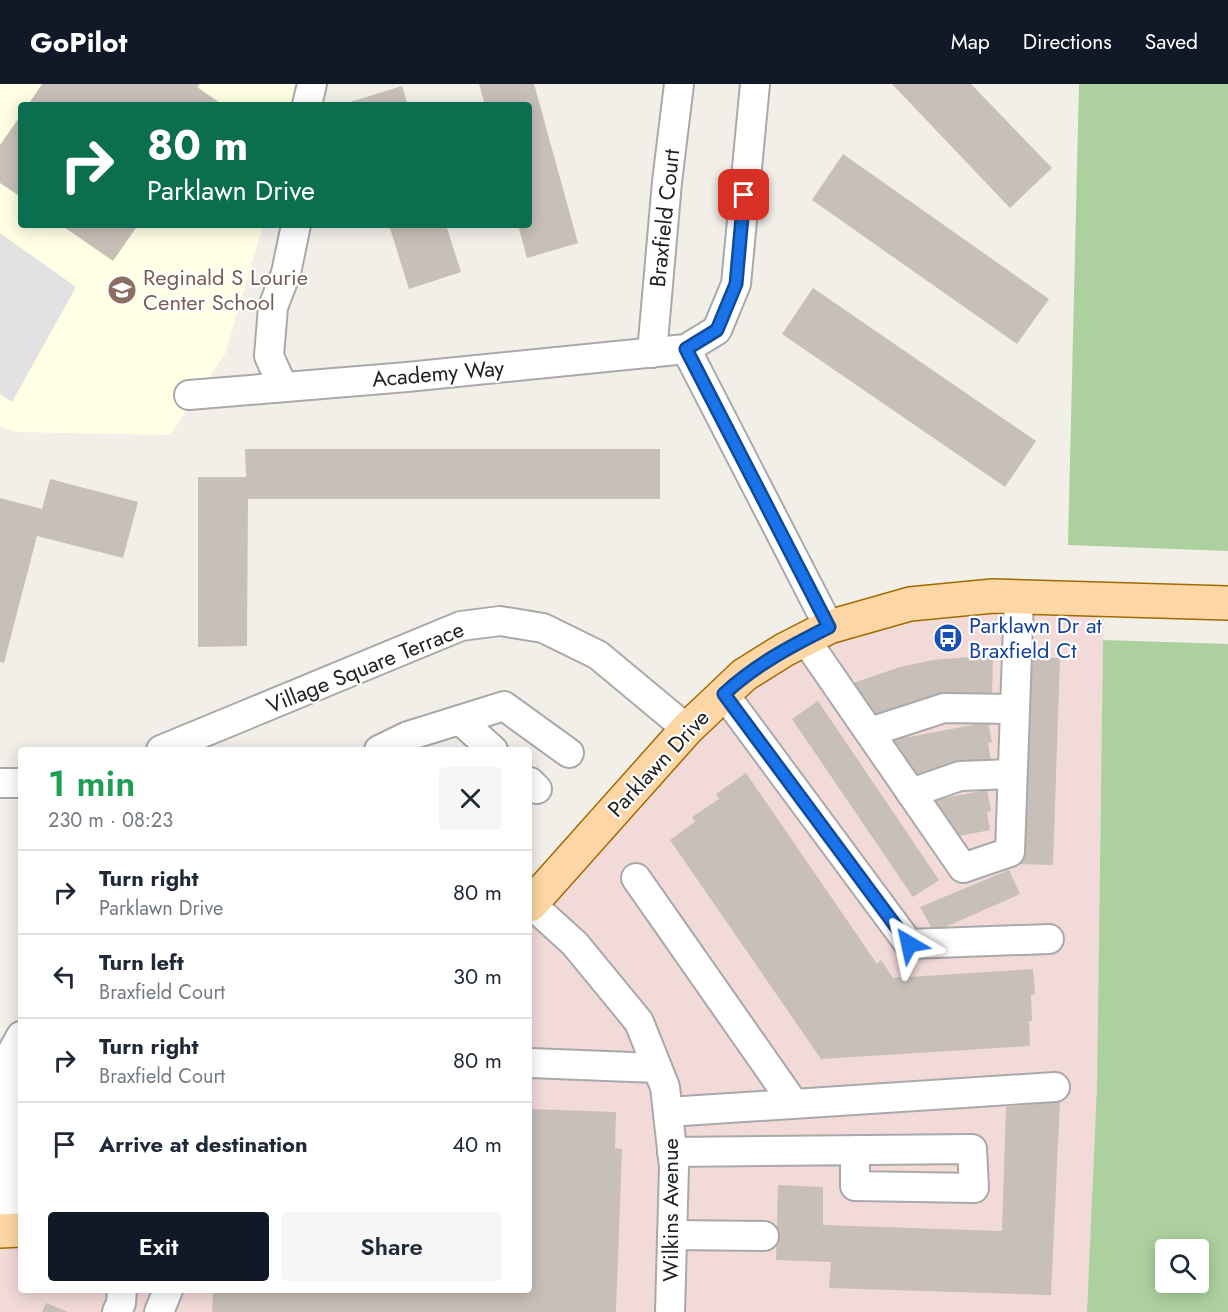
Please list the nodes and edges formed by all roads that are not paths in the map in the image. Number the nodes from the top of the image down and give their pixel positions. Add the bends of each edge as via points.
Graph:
1 (312, 84) edge
2 (679, 84) edge
3 (755, 84) edge
4 (308, 102) edge
5 (295, 228) edge
6 (686, 349) junction
7 (652, 353) junction
8 (283, 387) junction
9 (189, 395) dead end
10 (1019, 597) junction
11 (1228, 603) edge
12 (817, 633) junction
13 (724, 694) junction
14 (1015, 709) junction
15 (460, 720) junction
16 (687, 729) junction
17 (870, 732) junction
18 (410, 743) edge
19 (168, 747) edge
20 (392, 747) edge
21 (490, 747) edge
22 (569, 753) dead end
23 (1012, 774) junction
24 (0, 783) edge
25 (18, 783) edge
26 (911, 793) junction
27 (636, 878) dead end
28 (533, 893) edge
29 (1049, 939) dead end
30 (18, 1041) edge
31 (532, 1063) edge
32 (657, 1068) junction
33 (1055, 1087) dead end
34 (794, 1104) junction
35 (668, 1112) junction
36 (15, 1148) edge
37 (855, 1150) dead end
38 (672, 1152) junction
39 (11, 1231) edge
40 (672, 1235) junction
41 (764, 1236) dead end
42 (122, 1293) edge
43 (167, 1293) edge
44 (117, 1312) edge
45 (159, 1312) edge
46 (670, 1312) edge

1 - 4 street
2 - 7 street, Braxfield Court
3 - 6 street via 736,284 717,330
5 - 8 street via 286,273 273,307 270,356
6 - 7 street, Academy Way
6 - 12 street
7 - 8 street, Academy Way
8 - 9 street, Academy Way
10 - 11 main road, Parklawn Drive
10 - 12 main road, Parklawn Drive via 910,604
10 - 14 street
12 - 13 main road, Parklawn Drive via 744,675
12 - 17 street
13 - 16 main road, Parklawn Drive
13 - 29 street via 909,944
14 - 17 street via 944,708
14 - 23 street
15 - 18 street
15 - 21 street
15 - 22 street via 504,706
16 - 19 street, Village Square Terrace via 598,655 543,628 500,621 461,626
16 - 28 main road, Parklawn Drive
17 - 26 street
18 - 20 street
23 - 26 street via 960,776
23 - 26 street via 1010,852 963,868
24 - 25 street
27 - 34 street
28 - 32 street, Wilkins Avenue via 639,1023
30 - 36 street via 11,1054
31 - 32 street
32 - 35 street, Wilkins Avenue
33 - 34 street
34 - 35 street
35 - 38 street, Wilkins Avenue
36 - 39 street
37 - 38 street
38 - 40 street, Wilkins Avenue
40 - 41 street
40 - 46 street, Wilkins Avenue
42 - 44 street
43 - 45 street

